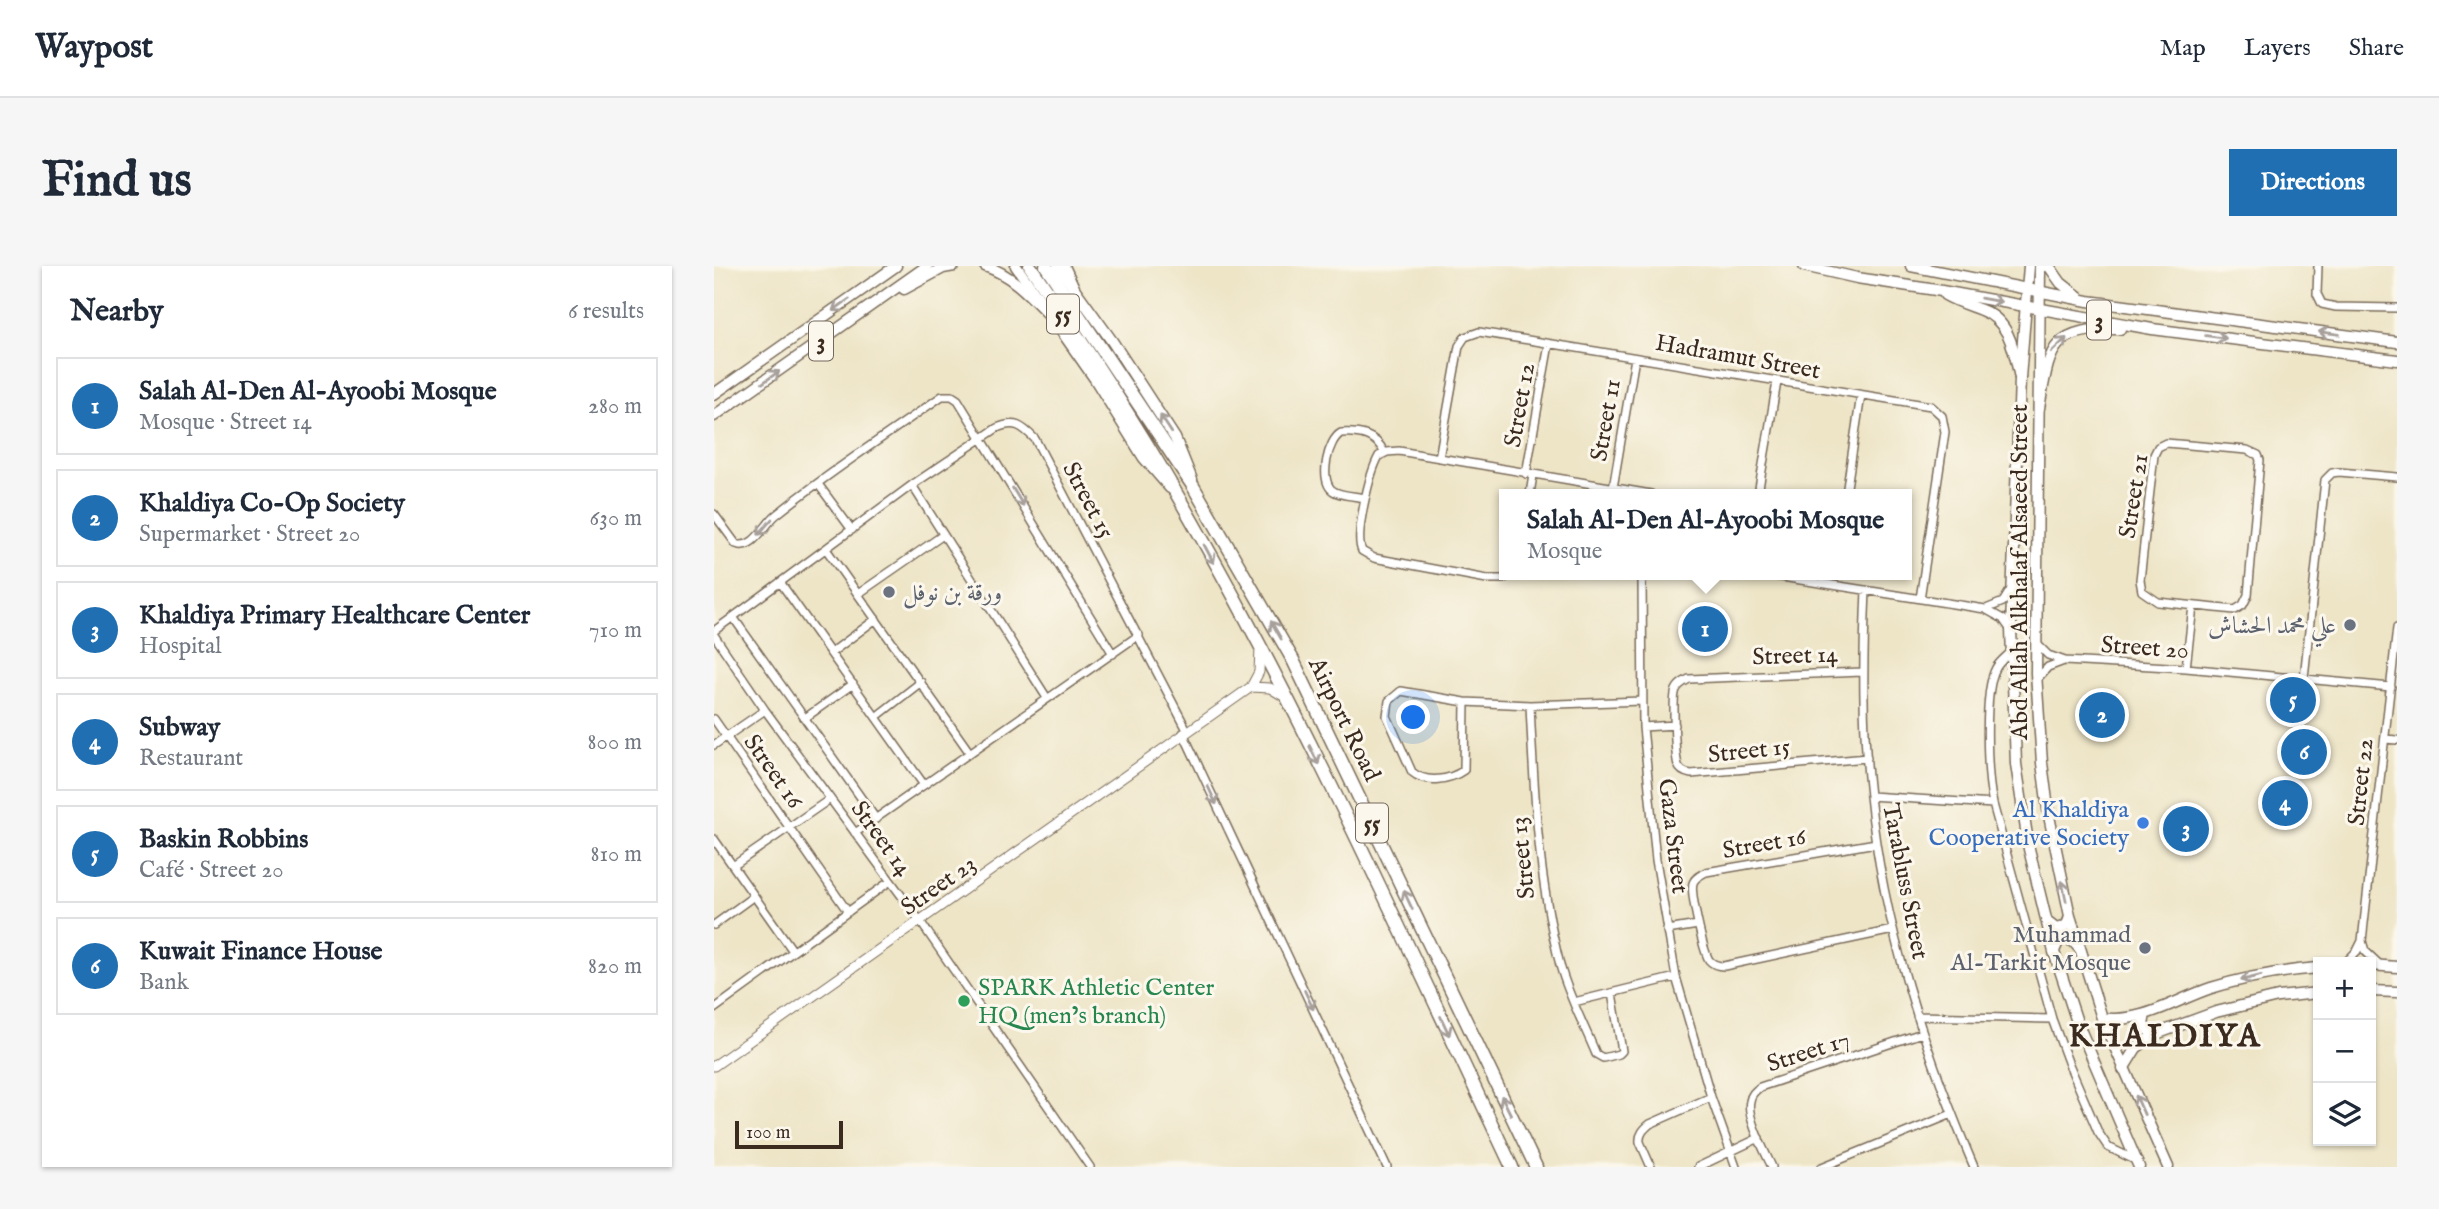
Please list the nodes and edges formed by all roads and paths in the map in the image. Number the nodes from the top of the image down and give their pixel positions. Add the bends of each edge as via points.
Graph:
1 (927, 266) edge
2 (954, 266) edge
3 (985, 266) edge
4 (1016, 266) edge
5 (1030, 266) edge
6 (1046, 266) edge
7 (1058, 266) edge
8 (1064, 266) edge
9 (1804, 266) edge
10 (1911, 266) edge
11 (2029, 266) edge
12 (2040, 266) edge
13 (2049, 266) edge
14 (2318, 266) edge
15 (893, 267) edge
16 (2027, 289) junction
17 (1936, 290) junction
18 (1076, 292) junction
19 (2040, 292) junction
20 (2088, 301) junction
21 (2025, 306) junction
22 (2397, 308) edge
23 (2039, 309) junction
24 (865, 310) junction
25 (1056, 322) junction
26 (2152, 329) junction
27 (2397, 342) edge
28 (1549, 344) junction
29 (1102, 358) junction
30 (1635, 358) junction
31 (2397, 360) edge
32 (2020, 377) junction
33 (733, 381) junction
34 (1777, 382) junction
35 (714, 394) edge
36 (743, 395) junction
37 (1861, 396) junction
38 (2039, 408) junction
39 (714, 416) edge
40 (983, 439) junction
41 (1384, 452) junction
42 (1439, 458) junction
43 (1530, 474) junction
44 (2397, 477) edge
45 (818, 484) junction
46 (912, 485) junction
47 (1193, 486) junction
48 (1613, 488) junction
49 (1530, 489) edge
50 (1619, 489) edge
51 (1759, 489) edge
52 (1847, 489) edge
53 (1177, 494) junction
54 (1365, 498) junction
55 (714, 514) edge
56 (2015, 528) junction
57 (2038, 528) junction
58 (852, 530) junction
59 (943, 536) junction
60 (826, 549) junction
61 (1499, 579) edge
62 (1642, 580) edge
63 (1805, 580) edge
64 (1833, 580) edge
65 (780, 582) junction
66 (1833, 584) junction
67 (2012, 588) junction
68 (1866, 590) junction
69 (858, 594) junction
70 (1920, 599) junction
71 (2193, 606) junction
72 (1985, 609) junction
73 (733, 617) junction
74 (876, 619) junction
75 (2397, 628) edge
76 (2011, 629) junction
77 (714, 633) edge
78 (1139, 635) junction
79 (2036, 642) junction
80 (1260, 648) junction
81 (2011, 652) junction
82 (831, 653) junction
83 (1113, 654) junction
84 (2064, 661) junction
85 (2186, 668) junction
86 (1862, 672) junction
87 (2304, 678) junction
88 (2036, 680) junction
89 (921, 682) junction
90 (853, 684) junction
91 (1251, 687) junction
92 (2390, 687) junction
93 (1286, 697) junction
94 (1047, 698) junction
95 (1642, 701) junction
96 (1465, 702) junction
97 (1530, 705) junction
98 (765, 710) junction
99 (876, 717) junction
100 (804, 718) junction
101 (714, 719) edge
102 (1675, 725) junction
103 (1643, 727) junction
104 (1185, 732) junction
105 (726, 736) junction
106 (2385, 739) junction
107 (2397, 740) edge
108 (714, 745) edge
109 (970, 752) junction
110 (1867, 758) junction
111 (924, 785) junction
112 (1870, 796) junction
113 (830, 799) junction
114 (1993, 804) junction
115 (876, 819) junction
116 (789, 827) junction
117 (855, 833) junction
118 (714, 840) edge
119 (1876, 843) junction
120 (733, 866) junction
121 (889, 882) junction
122 (1381, 892) junction
123 (754, 896) junction
124 (848, 912) junction
125 (2070, 916) junction
126 (2046, 919) junction
127 (920, 921) junction
128 (714, 925) edge
129 (1698, 925) junction
130 (1667, 930) junction
131 (1893, 930) junction
132 (2362, 941) junction
133 (2078, 947) junction
134 (793, 951) junction
135 (2054, 952) junction
136 (2351, 957) edge
137 (2370, 957) edge
138 (2376, 965) edge
139 (2397, 967) edge
140 (2313, 968) edge
141 (1676, 976) junction
142 (1447, 982) junction
143 (2376, 991) edge
144 (2397, 992) edge
145 (1612, 993) junction
146 (2313, 994) edge
147 (1574, 1002) junction
148 (714, 1009) edge
149 (2145, 1014) junction
150 (1917, 1017) junction
151 (2102, 1018) junction
152 (2052, 1019) junction
153 (1922, 1033) junction
154 (2156, 1034) junction
155 (714, 1066) edge
156 (2123, 1069) junction
157 (1711, 1097) junction
158 (1952, 1114) junction
159 (1759, 1138) junction
160 (1730, 1152) junction
161 (2137, 1164) edge
162 (1090, 1167) edge
163 (1387, 1167) edge
164 (1512, 1167) edge
165 (1536, 1167) edge
166 (1651, 1167) edge
167 (1698, 1167) edge
168 (1736, 1167) edge
169 (1772, 1167) edge
170 (1822, 1167) edge
171 (1974, 1167) edge
172 (2168, 1167) edge

1 - 24 main road, 3
2 - 24 main road
3 - 25 main road via 1017,283
4 - 25 main road, Airport Road
5 - 29 highway, Airport Road / 55
6 - 29 highway, Airport Road / 55
7 - 18 main road, Airport Road
8 - 18 main road
9 - 17 main road, 3
10 - 16 main road, 3
11 - 16 main road, Abd Allah Alkhalaf Alsaeed Street
12 - 19 main road, Abd Allah Alkhalaf Alsaeed Street
13 - 20 main road via 2066,288
14 - 22 street via 2317,294 2322,304
15 -> 33 main road, 3
16 - 19 main road, 3
16 - 21 main road, Abd Allah Alkhalaf Alsaeed Street
17 -> 21 main road, 3
17 - 32 main road via 1989,313 2000,323 2012,343
47 -> 18 main road, Airport Road via 1175,438
19 - 20 main road, 3
19 - 23 main road, Abd Allah Alkhalaf Alsaeed Street
27 -> 20 main road, 3
21 - 23 main road, 3
21 - 32 main road, Abd Allah Alkhalaf Alsaeed Street
23 - 26 main road, 3
23 - 38 main road, Abd Allah Alkhalaf Alsaeed Street
36 -> 24 main road, 3
25 - 53 main road, Airport Road via 1144,458
26 -> 31 main road, 3
38 -> 26 main road via 2049,355 2065,339 2076,332 2102,328
28 - 30 street, Hadramut Street
28 - 42 street, Hadramut Street via 1479,332 1465,337
28 - 43 street, Street 12
29 - 47 highway, Airport Road / 55
29 - 53 highway, Airport Road / 55
30 - 34 street, Hadramut Street
30 - 48 street, Street 11
32 - 56 main road, Abd Allah Alkhalaf Alsaeed Street
33 - 35 main road, 3
33 - 36 main road via 743,384
34 - 37 street, Hadramut Street
34 - 51 street
36 - 39 main road, 3
37 - 52 street
37 - 70 street, Hadramut Street via 1931,406 1944,421
38 - 57 main road, Abd Allah Alkhalaf Alsaeed Street
40 - 45 street via 958,400 942,396
40 - 46 street, Street 15
40 - 78 street, Street 15 via 1010,423 1023,427 1035,439
40 -> 83 street
41 - 42 street
41 - 54 street via 1376,461
41 - 54 street via 1380,443 1366,435 1341,433 1331,441 1328,485 1334,491
42 - 43 street
43 - 48 street
43 - 49 street, Street 12
44 - 87 street via 2339,472 2328,476 2323,485
45 -> 55 street via 742,546
45 - 58 street
46 - 58 street, Street 15
46 - 59 street
142 -> 47 highway, Airport Road / 55 via 1293,660
48 - 50 street
53 -> 80 highway, Airport Road / 55
54 - 61 street via 1360,543 1367,555
56 - 57 main road via 2026,521
56 - 67 main road, Abd Allah Alkhalaf Alsaeed Street
57 - 79 main road, Abd Allah Alkhalaf Alsaeed Street
58 - 60 street, Street 15
59 - 69 street
59 - 94 street
60 - 65 street, Street 15
60 - 69 street
62 - 95 street, Gaza Street
63 - 66 street
64 - 66 street
65 - 73 street, Street 15
65 - 82 street
66 - 68 street
67 - 72 street via 2003,602
67 - 76 main road, Abd Allah Alkhalaf Alsaeed Street
68 - 70 street
68 - 86 street, Tarabluss Street
69 - 74 street
70 - 72 street
71 - 71 street, Street 21 via 2235,610 2248,595 2261,465 2254,452 2170,443 2156,451 2140,585 2158,602
71 - 85 street
72 - 76 street
73 - 77 street, Street 15
73 - 100 street
74 - 82 street
74 - 89 street
75 - 92 street, Street 22
76 - 81 main road, Abd Allah Alkhalaf Alsaeed Street
77 - 98 street, Street 14
78 - 83 street
78 - 104 street, Street 15
79 - 84 street, Street 20 via 2048,655
79 - 88 main road, Abd Allah Alkhalaf Alsaeed Street
80 - 91 street via 1259,672
80 - 93 highway, Airport Road / 55
81 - 114 street, Abd Allah Alkhalaf Alsaeed Street via 1991,680 1987,735
81 - 126 main road, Abd Allah Alkhalaf Alsaeed Street via 2016,764
82 - 90 street
83 - 94 street
84 - 85 street, Street 20
84 - 88 street, Street 20 via 2048,667
85 - 87 street, Street 20
86 - 102 street, Street 14 via 1696,677 1675,692
86 - 110 street, Tarabluss Street
87 - 92 street, Street 20
125 -> 88 main road, Abd Allah Alkhalaf Alsaeed Street via 2049,816
89 - 99 street
89 - 109 street
90 - 99 street
90 - 100 street
91 - 93 street via 1270,688
91 - 104 street, Street 23
92 - 106 street, Street 22
93 -> 122 highway, Airport Road / 55
94 - 109 street
95 - 97 street
95 - 103 street, Gaza Street
96 - 96 street via 1401,691 1389,701 1387,716 1416,776 1447,778 1464,770
96 - 97 street
97 - 147 street, Street 13 via 1546,907
98 - 105 street, Street 16
98 - 113 street, Street 14
99 - 111 street
100 - 115 street
101 - 105 street, Street 16
102 - 103 street
102 - 110 street, Street 15 via 1678,764 1691,774
103 - 130 street, Gaza Street
104 - 127 street, Street 23
104 -> 163 street
105 - 108 street, Street 16
105 - 116 street, Street 16
106 - 107 street
106 - 132 street, Street 22
109 - 111 street
110 - 112 street, Tarabluss Street
111 - 115 street
112 - 114 street
112 - 119 street, Tarabluss Street
113 - 116 street, Street 16
113 - 117 street, Street 14
114 - 152 street, Abd Allah Alkhalaf Alsaeed Street
115 - 117 street
116 - 120 street, Street 16
116 - 124 street, Street 16
117 - 121 street, Street 14
118 - 120 street
119 - 129 street, Street 16 via 1706,872 1696,878 1693,887
119 - 131 street, Tarabluss Street
120 - 123 street
121 - 124 street
121 - 127 street, Street 14
122 - 142 highway via 1396,910 1435,988 1444,991
122 -> 164 highway, Airport Road / 55
123 - 128 street
123 - 134 street
124 - 134 street
125 - 126 main road via 2063,928 2056,929
125 - 133 main road, Abd Allah Alkhalaf Alsaeed Street
126 - 135 main road, Abd Allah Alkhalaf Alsaeed Street
127 - 155 street, Street 23
127 - 162 street, Street 14
129 - 130 street
129 - 131 street via 1711,962 1724,966
130 - 141 street, Gaza Street
131 - 150 street, Tarabluss Street
132 - 136 street
132 - 137 street
133 - 135 main road via 2063,939
133 - 151 main road, Abd Allah Alkhalaf Alsaeed Street
134 - 148 street
135 - 161 main road, Abd Allah Alkhalaf Alsaeed Street via 2077,1022
138 - 139 main road
140 -> 149 main road via 2212,988
141 - 145 street
141 - 157 street, Gaza Street
165 -> 142 highway, Airport Road / 55
143 - 144 main road
145 - 147 street
145 - 147 street, Street 13 via 1622,1046 1619,1054 1610,1057 1596,1054
146 - 154 main road via 2216,1012
149 - 151 main road
149 - 154 main road via 2143,1025
150 - 152 street
150 - 153 street, Tarabluss Street
151 - 156 main road, Abd Allah Alkhalaf Alsaeed Street
152 - 161 street, Abd Allah Alkhalaf Alsaeed Street via 2098,1132 2108,1147
153 - 158 street, Tarabluss Street
153 - 159 street, Street 17 via 1760,1087 1749,1101
154 - 156 main road via 2136,1048
172 -> 156 main road, Abd Allah Alkhalaf Alsaeed Street
157 - 160 street, Gaza Street
157 - 166 street via 1645,1128 1640,1142
158 - 170 street
158 - 171 street, Tarabluss Street
159 - 160 street
159 - 169 street
160 - 167 street
160 - 168 street, Gaza Street

